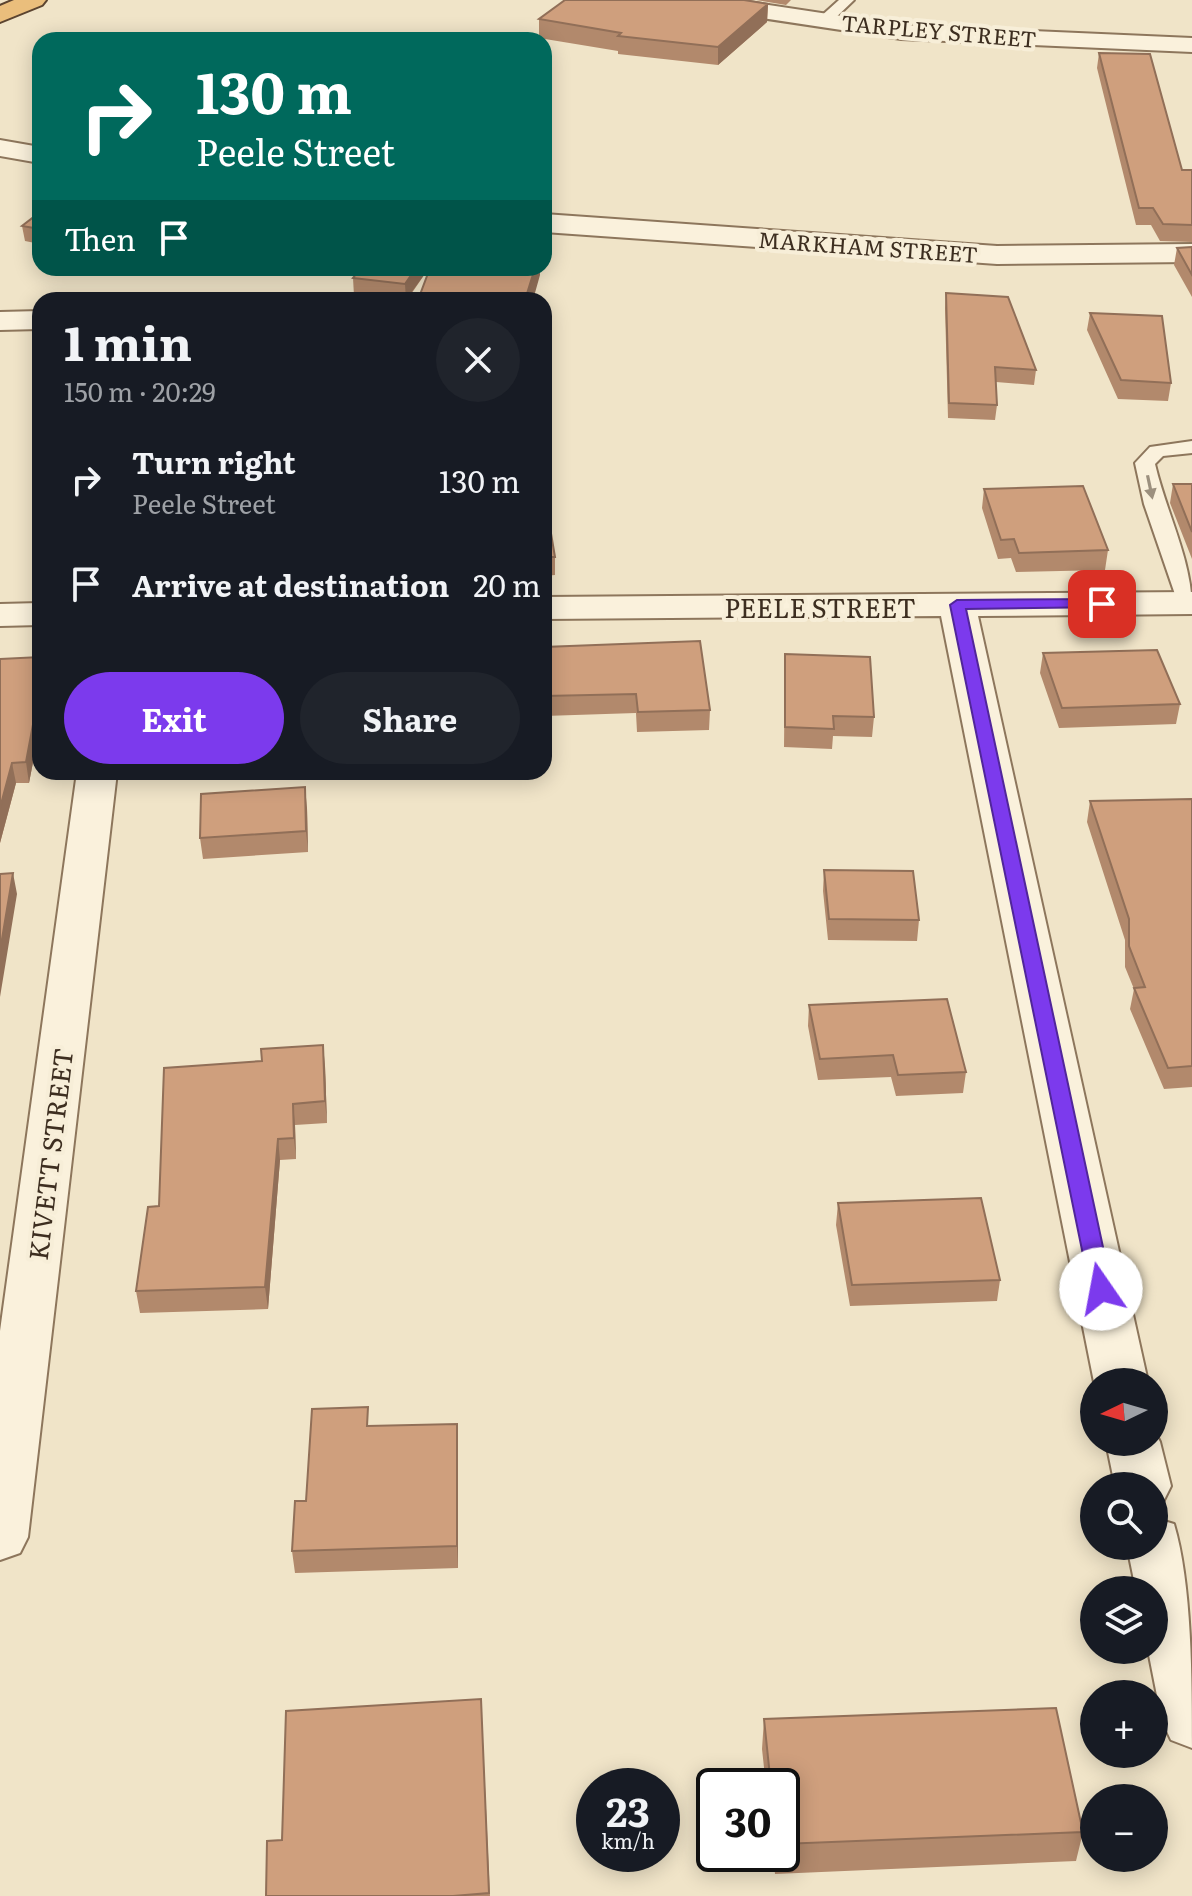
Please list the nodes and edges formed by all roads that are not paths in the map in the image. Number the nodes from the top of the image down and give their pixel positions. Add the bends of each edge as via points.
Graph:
1 (34, 0) edge
2 (688, 0) edge
3 (847, 0) edge
4 (0, 15) edge
5 (824, 21) junction
6 (1192, 45) edge
7 (0, 148) edge
8 (32, 154) edge
9 (552, 224) edge
10 (1192, 253) edge
11 (32, 320) edge
12 (0, 321) edge
13 (1192, 447) edge
14 (1190, 603) edge
15 (957, 605) junction
16 (552, 608) edge
17 (32, 614) edge
18 (0, 615) edge
19 (96, 780) edge
20 (1118, 1368) edge
21 (0, 1537) edge
22 (1158, 1560) edge
23 (1192, 1721) edge

1 - 4 highway
2 - 5 street, TARPLEY STREET
3 - 5 lane
5 - 6 street, TARPLEY STREET via 901,32
7 - 8 street
9 - 10 street, MARKHAM STREET via 997,255
11 - 12 street
13 -> 14 lane via 1157,451 1145,463
14 - 15 street, PEELE STREET
15 - 16 street, PEELE STREET
15 - 20 street
17 - 18 street
19 - 21 street, KIVETT STREET
22 - 23 street

